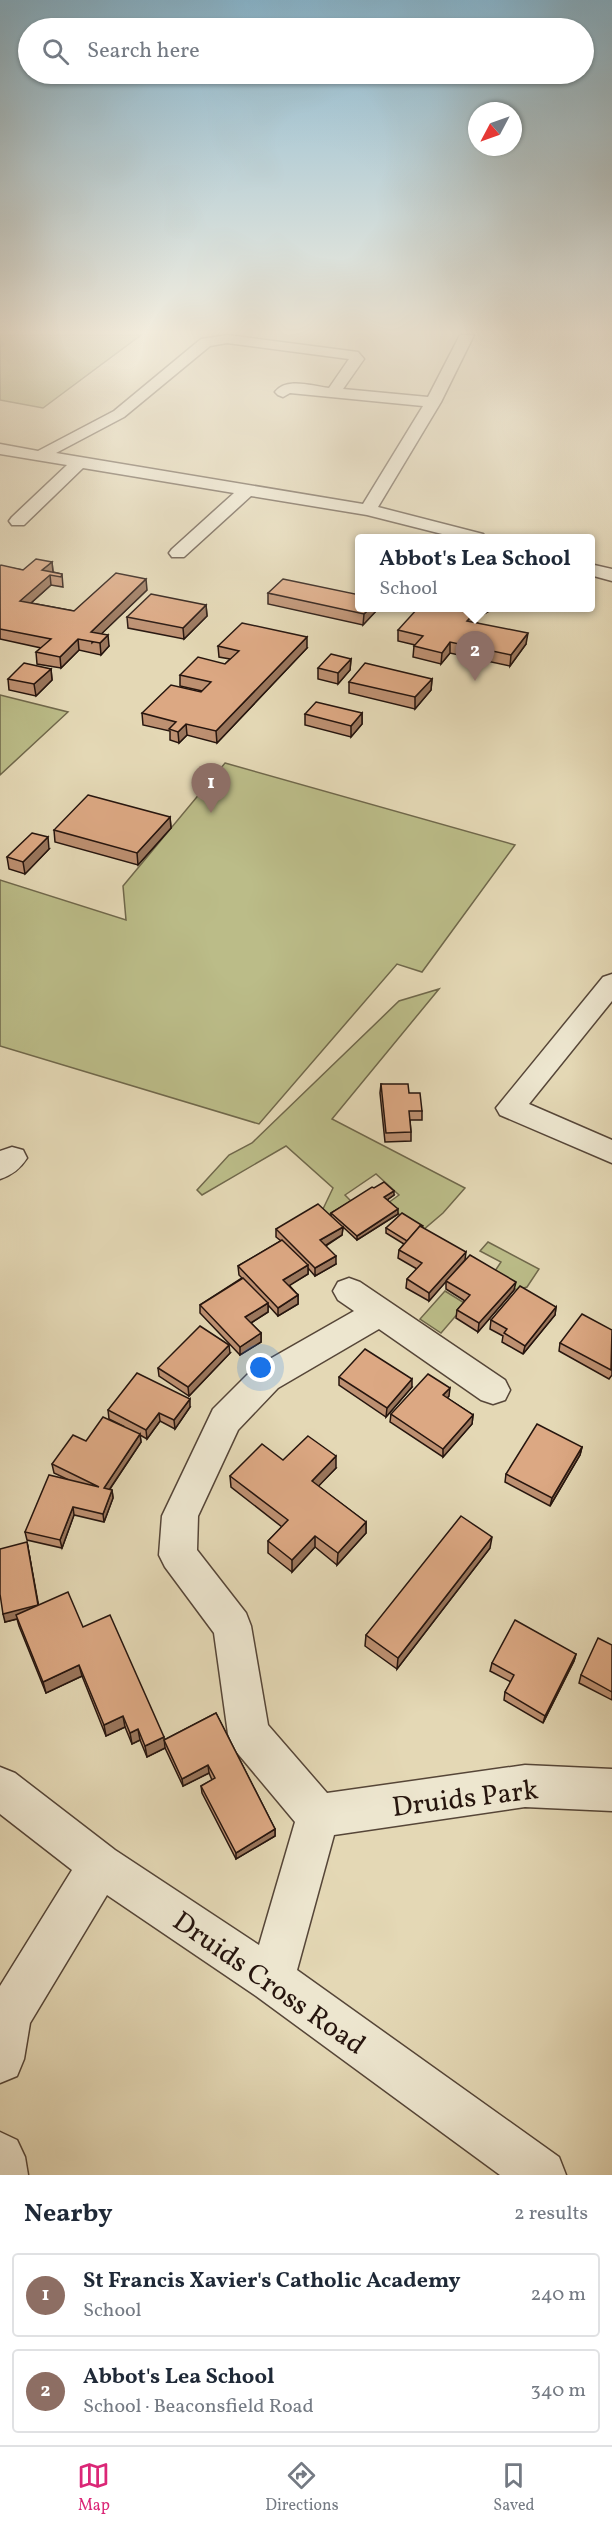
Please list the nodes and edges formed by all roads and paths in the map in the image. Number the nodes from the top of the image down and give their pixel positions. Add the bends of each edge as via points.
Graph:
1 (74, 436) edge
2 (412, 436) edge
3 (0, 449) edge
4 (41, 456) junction
5 (80, 462) junction
6 (248, 489) junction
7 (368, 510) junction
8 (18, 521) dead end
9 (461, 534) edge
10 (178, 553) dead end
11 (595, 570) edge
12 (612, 575) edge
13 (612, 983) edge
14 (612, 1152) edge
15 (349, 1291) dead end
16 (380, 1312) junction
17 (493, 1390) dead end
18 (0, 1788) edge
19 (612, 1790) edge
20 (318, 1816) junction
21 (100, 1865) junction
22 (272, 1980) junction
23 (0, 2059) edge
24 (0, 2157) edge
25 (3, 2175) edge
26 (541, 2175) edge

1 - 4 street
2 - 7 street
3 - 4 street
4 - 5 street
5 - 6 street
5 - 8 street
6 - 7 street
6 - 10 street
7 - 9 street
11 - 12 street
13 - 14 street via 510,1108
15 - 16 street
16 - 17 street
16 - 20 street via 266,1378 225,1420 180,1516 178,1556 232,1626 249,1734
18 - 21 street, Druids Cross Road
19 - 20 street, Druids Park via 525,1786
20 - 22 street
21 - 22 street, Druids Cross Road
21 - 23 street via 8,2016
22 - 26 street, Druids Cross Road
24 - 25 street

